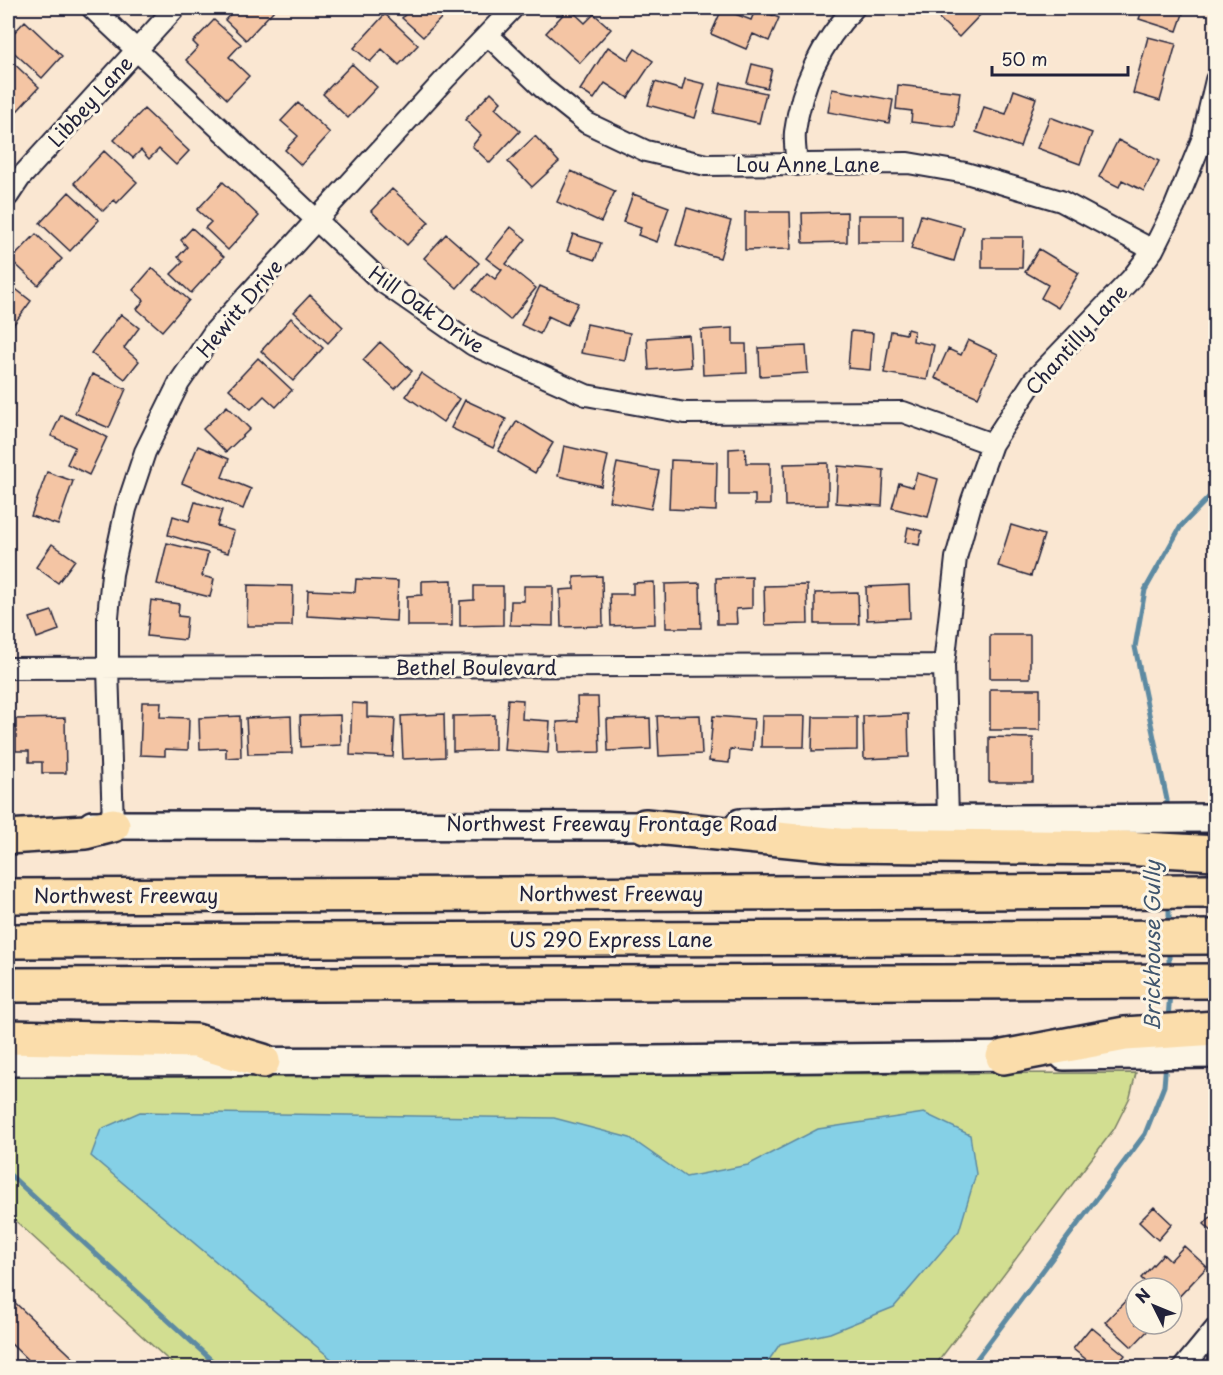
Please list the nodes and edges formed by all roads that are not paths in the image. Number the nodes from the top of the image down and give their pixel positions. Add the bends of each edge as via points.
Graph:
1 (92, 8) edge
2 (175, 8) edge
3 (513, 8) edge
4 (854, 8) edge
5 (488, 35) junction
6 (137, 49) junction
7 (1215, 80) edge
8 (797, 165) junction
9 (8, 196) edge
10 (316, 220) junction
11 (1152, 250) junction
12 (992, 444) junction
13 (944, 665) junction
14 (8, 668) edge
15 (108, 668) junction
16 (1214, 818) edge
17 (948, 819) junction
18 (8, 824) edge
19 (114, 825) junction
20 (645, 826) junction
21 (1125, 833) junction
22 (8, 837) edge
23 (1214, 853) edge
24 (1214, 891) edge
25 (8, 896) edge
26 (1214, 937) edge
27 (8, 941) edge
28 (1214, 981) edge
29 (8, 985) edge
30 (8, 1037) edge
31 (1214, 1041) edge
32 (1003, 1057) joint
33 (263, 1061) junction
34 (8, 1062) edge
35 (1215, 1328) edge
36 (1183, 1368) edge

1 - 6 street, Hill Oak Drive
2 - 6 street, Libbey Lane
3 - 5 street, Hewitt Drive
4 - 8 street via 826,43 803,90 795,134
5 - 8 street, Lou Anne Lane via 543,88 587,123 646,151 706,165
5 - 10 street, Hewitt Drive
6 - 9 street, Libbey Lane
6 - 10 street, Hill Oak Drive
7 - 11 street, Chantilly Lane via 1202,140
8 - 11 street, Lou Anne Lane via 908,163 966,173 1061,201
10 - 12 street, Hill Oak Drive via 381,281 473,345 586,395 685,413 903,412
10 - 15 street, Hewitt Drive via 214,332 179,383 145,452 126,509 112,574
11 - 12 street, Chantilly Lane via 1131,279 1034,380
12 - 13 street, Chantilly Lane via 956,558
13 - 15 street, Bethel Boulevard
13 - 17 street, Chantilly Lane
14 - 15 street, Bethel Boulevard
15 - 19 street, Hewitt Drive
16 - 21 main road, Northwest Freeway Frontage Road
17 - 20 main road, Northwest Freeway Frontage Road
17 - 21 main road, Northwest Freeway Frontage Road
18 - 19 main road, Northwest Freeway Frontage Road
19 - 20 main road, Northwest Freeway Frontage Road
19 - 22 highway via 85,832
20 - 21 highway via 839,845
21 - 23 highway
24 - 25 highway, Northwest Freeway
26 - 27 highway, US 290 Express Lane
28 - 29 highway
30 - 33 highway via 196,1041
31 - 32 highway
32 - 33 main road
33 - 34 main road
35 - 36 street

